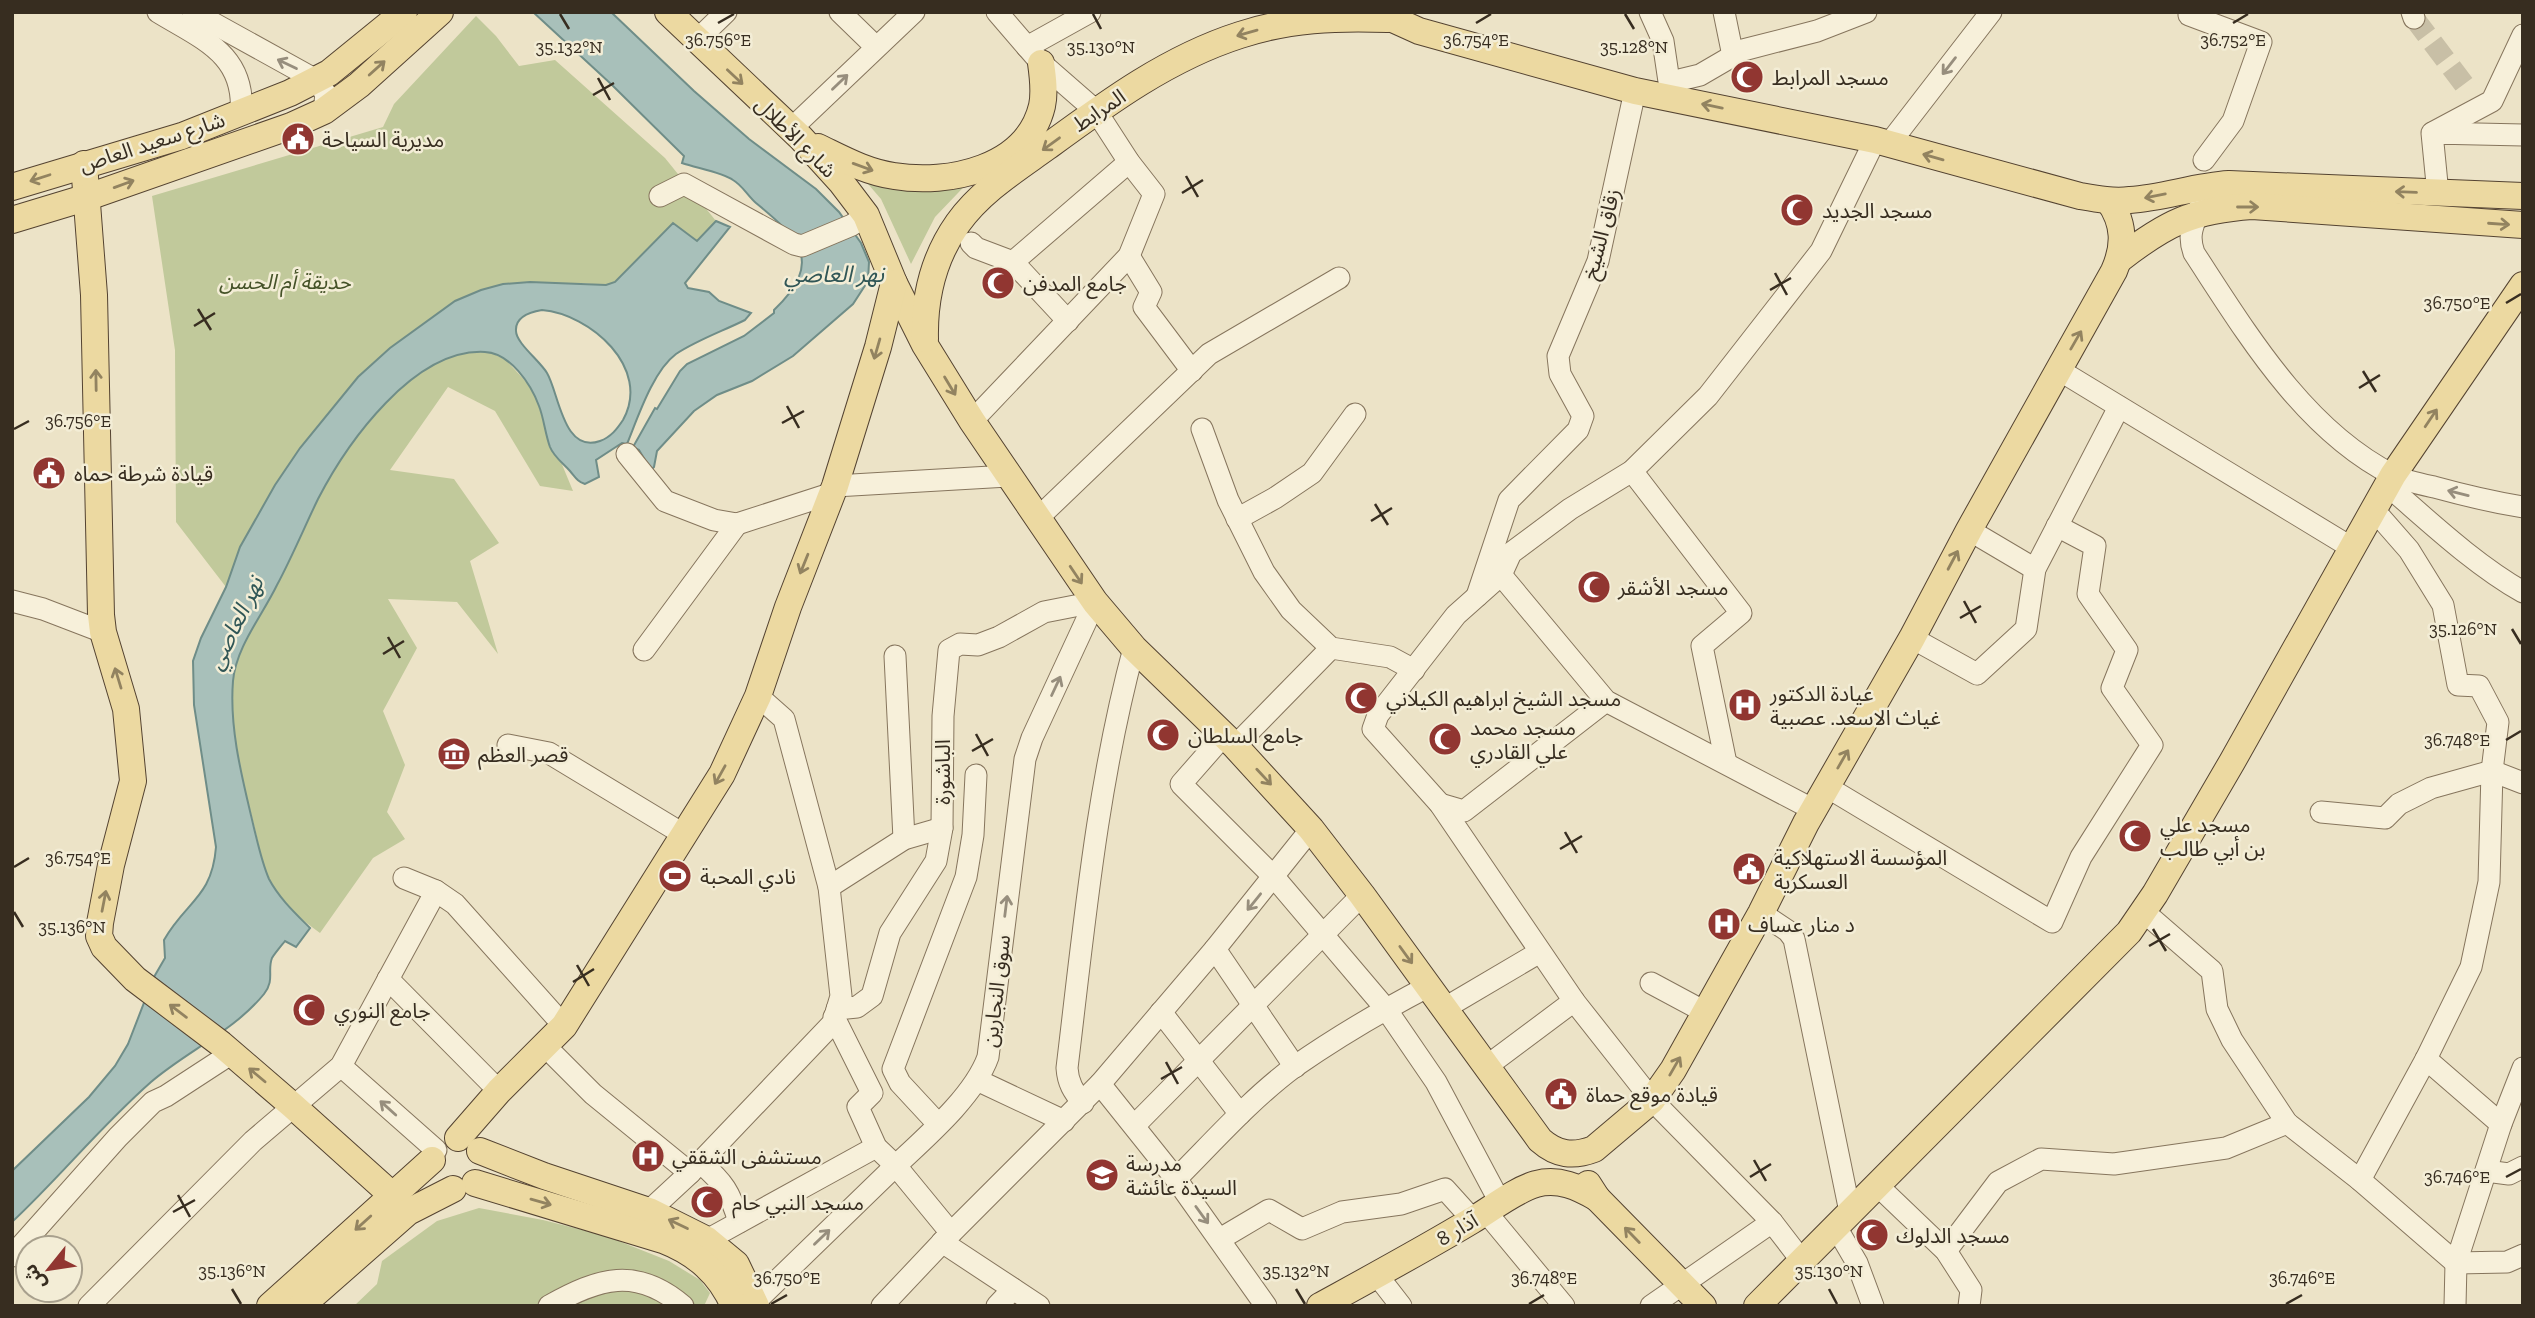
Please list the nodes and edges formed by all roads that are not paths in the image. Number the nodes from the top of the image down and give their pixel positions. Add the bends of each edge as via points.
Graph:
1 (158, 12) edge
2 (193, 12) edge
3 (404, 12) edge
4 (440, 12) edge
5 (668, 12) edge
6 (726, 12) edge
7 (840, 12) edge
8 (914, 12) edge
9 (997, 12) edge
10 (1090, 12) edge
11 (1650, 12) edge
12 (1724, 12) edge
13 (1866, 12) edge
14 (1991, 12) edge
15 (2190, 12) edge
16 (1382, 15) edge
17 (1058, 22) edge
18 (2523, 35) edge
19 (696, 41) junction
20 (227, 44) junction
21 (876, 47) junction
22 (1034, 55) junction
23 (1733, 56) junction
24 (316, 80) junction
25 (1671, 90) junction
26 (1635, 91) junction
27 (324, 111) junction
28 (1096, 111) junction
29 (242, 114) junction
30 (2432, 133) junction
31 (796, 134) junction
32 (2523, 135) edge
33 (1882, 142) junction
34 (1129, 162) junction
35 (83, 164) junction
36 (2206, 172) junction
37 (12, 187) edge
38 (2438, 194) junction
39 (660, 196) dead end
40 (2523, 196) edge
41 (88, 197) junction
42 (2109, 201) junction
43 (2198, 213) junction
44 (12, 220) edge
45 (859, 220) junction
46 (2523, 225) edge
47 (971, 243) dead end
48 (1129, 256) junction
49 (2120, 258) junction
50 (1013, 262) junction
51 (1339, 278) dead end
52 (894, 283) junction
53 (2523, 285) edge
54 (1068, 321) junction
55 (925, 345) junction
56 (1192, 370) junction
57 (2059, 370) junction
58 (2119, 407) junction
59 (1354, 414) dead end
60 (972, 421) junction
61 (1202, 429) dead end
62 (627, 454) dead end
63 (1632, 471) junction
64 (1009, 476) junction
65 (2391, 481) junction
66 (834, 489) junction
67 (2523, 507) edge
68 (2374, 510) junction
69 (1038, 518) junction
70 (1237, 519) junction
71 (737, 524) junction
72 (2057, 526) junction
73 (1969, 530) junction
74 (2352, 548) junction
75 (2035, 569) junction
76 (1501, 575) junction
77 (2523, 592) edge
78 (1476, 598) junction
79 (12, 601) edge
80 (1095, 602) junction
81 (103, 632) junction
82 (1912, 638) junction
83 (1134, 648) junction
84 (1331, 648) junction
85 (644, 650) dead end
86 (895, 656) dead end
87 (1414, 670) junction
88 (758, 696) junction
89 (1606, 701) junction
90 (1230, 741) junction
91 (508, 745) dead end
92 (1726, 763) junction
93 (2492, 771) junction
94 (976, 775) dead end
95 (2523, 783) edge
96 (1820, 799) junction
97 (1440, 804) junction
98 (2321, 812) dead end
99 (942, 828) junction
100 (1311, 829) junction
101 (683, 834) junction
102 (904, 839) junction
103 (1274, 877) junction
104 (404, 878) dead end
105 (829, 887) junction
106 (436, 891) junction
107 (1362, 895) junction
108 (2144, 912) junction
109 (1761, 913) junction
110 (1322, 935) junction
111 (1215, 949) junction
112 (1540, 952) junction
113 (388, 979) junction
114 (1651, 983) dead end
115 (1429, 986) junction
116 (1574, 1001) junction
117 (1253, 1005) junction
118 (1386, 1009) junction
119 (1445, 1009) junction
120 (1161, 1012) junction
121 (1705, 1012) junction
122 (835, 1013) junction
123 (564, 1026) junction
124 (545, 1045) junction
125 (226, 1048) junction
126 (2426, 1059) junction
127 (1199, 1060) junction
128 (341, 1066) junction
129 (1487, 1066) junction
130 (1295, 1067) junction
131 (2523, 1068) edge
132 (977, 1080) junction
133 (1100, 1084) junction
134 (499, 1091) junction
135 (1652, 1100) junction
136 (1083, 1102) junction
137 (293, 1106) junction
138 (1240, 1114) junction
139 (1065, 1121) junction
140 (2287, 1123) junction
141 (938, 1124) junction
142 (2501, 1124) junction
143 (1135, 1125) junction
144 (1540, 1140) junction
145 (876, 1147) junction
146 (1594, 1149) junction
147 (451, 1150) junction
148 (896, 1166) junction
149 (695, 1167) junction
150 (2523, 1167) edge
151 (2486, 1171) junction
152 (1176, 1179) junction
153 (2360, 1180) junction
154 (1877, 1185) junction
155 (464, 1186) junction
156 (393, 1196) junction
157 (1597, 1198) junction
158 (1496, 1206) junction
159 (649, 1211) junction
160 (1843, 1219) junction
161 (739, 1222) junction
162 (1772, 1222) junction
163 (947, 1237) junction
164 (1220, 1239) junction
165 (707, 1240) junction
166 (1946, 1251) junction
167 (2523, 1255) edge
168 (12, 1256) edge
169 (1802, 1261) junction
170 (2456, 1263) junction
171 (1377, 1275) junction
172 (1679, 1284) junction
173 (1013, 1289) junction
174 (748, 1304) edge
175 (89, 1306) edge
176 (270, 1306) edge
177 (301, 1306) edge
178 (549, 1306) edge
179 (683, 1306) edge
180 (882, 1306) edge
181 (997, 1306) edge
182 (1039, 1306) edge
183 (1266, 1306) edge
184 (1320, 1306) edge
185 (1401, 1306) edge
186 (1564, 1306) edge
187 (1651, 1306) edge
188 (1703, 1306) edge
189 (1757, 1306) edge
190 (1873, 1306) edge
191 (1969, 1306) edge
192 (2455, 1306) edge

1 - 20 street
2 - 20 street
3 - 24 main road, شارع سعيد العاص via 356,54
27 -> 4 main road
5 - 19 main road, شارع الأطلال
6 - 19 street
7 - 21 street
8 - 21 street
9 - 22 street
10 - 17 street
11 - 25 street via 1663,41
12 - 23 street
13 - 23 street
14 -> 33 street
15 - 36 street via 2261,42 2233,121
16 - 26 main road, المرابط via 1419,31
16 -> 28 main road, المرابط via 1290,23 1242,34 1187,55
17 - 22 street
18 - 30 street via 2491,101
19 -> 31 main road, شارع الأطلال
24 -> 20 street
20 - 29 street via 241,85
31 -> 21 street
22 - 28 street
31 -> 22 main road via 850,163 892,176 935,179 978,171 1012,150 1036,121 1043,94
23 - 25 street
24 - 27 street via 326,94
24 - 29 main road, شارع سعيد العاص
25 - 26 main road, المرابط
33 -> 25 main road, المرابط
26 - 78 street, زقاق الشيخ via 1598,261 1558,356 1560,374 1584,416 1578,430 1509,500
41 -> 27 main road
28 - 34 street
28 -> 55 main road, المرابط via 986,192 958,223 931,281
29 - 35 main road, شارع سعيد العاص
30 - 32 street
30 - 38 street
31 - 45 main road, شارع الأطلال via 842,182
42 -> 33 main road, المرابط
33 - 63 street via 1821,251 1708,396
34 - 48 street via 1154,194
34 - 50 street
35 -> 37 main road, شارع سعيد العاص
35 - 41 main road
38 -> 36 main road, المرابط
36 -> 42 main road, المرابط via 2132,200
36 - 43 street
38 - 40 main road, المرابط
39 - 45 street via 684,184 802,246
41 - 44 main road
81 -> 41 main road
42 - 49 main road via 2120,222
43 -> 46 main road via 2252,206
43 - 49 main road via 2158,230
43 - 65 street via 2190,232 2194,253 2280,378 2319,422
45 - 52 main road, شارع الأطلال
47 - 50 street
48 - 54 street
48 - 56 street via 1151,292 1144,307
57 -> 49 main road
50 - 54 street
51 - 56 street via 1209,354
52 - 55 main road, شارع الأطلال
52 -> 66 main road
65 -> 53 main road
54 - 60 street
55 -> 60 main road, شارع الأطلال
56 - 69 street
57 - 58 street
57 - 73 main road
58 - 72 street
58 - 74 street
59 - 70 street via 1312,473
60 - 64 main road, شارع الأطلال
61 - 70 street
62 - 71 street via 665,501
63 - 76 street via 1511,552
63 - 92 street via 1741,613 1702,646
64 - 66 street
64 - 69 main road, شارع الأطلال
67 -> 65 street
65 - 68 main road
65 - 77 street via 2464,550
66 - 71 street
66 -> 88 main road
68 - 74 main road
68 - 93 street via 2409,550 2443,605 2458,685 2479,686 2498,722
69 -> 80 main road, شارع الأطلال
70 - 84 street via 1284,601
71 - 85 street
72 - 75 street
72 - 96 street via 2095,546 2088,594 2127,650 2112,688 2152,745 2081,857 2052,922
73 - 75 street
82 -> 73 main road
74 - 108 main road
75 - 82 street via 2026,629 1977,674
76 - 78 street
76 - 89 street
78 - 87 street via 1456,615
79 - 81 street
80 - 83 main road, شارع الأطلال
80 - 99 street, الباشورة via 1044,612 999,637 949,650
132 -> 80 street, سوق النجارين via 988,1057 1025,759
125 -> 81 main road via 135,979 107,953 99,936 133,781 126,709
96 -> 82 main road
83 - 90 main road, شارع الأطلال
83 - 136 street via 1093,847 1067,1068 1068,1081
84 - 87 street via 1390,657
84 - 90 street
86 - 102 street
87 - 97 street via 1378,715 1373,729
88 -> 101 main road via 722,774
88 - 105 street via 784,719
89 - 92 street
89 - 97 street via 1464,810
90 -> 100 main road, شارع الأطلال
90 - 103 street via 1181,784
91 - 101 street via 549,754
92 - 96 street
93 - 95 street
93 - 98 street via 2431,788 2399,804 2385,818
93 - 126 street via 2489,881 2471,967
94 - 141 street via 966,877 893,1069
96 - 109 main road
97 - 112 street
99 - 102 street
99 - 122 street, الباشورة via 936,861 890,933 872,996 857,1007
100 - 103 street
100 - 107 main road, شارع الأطلال
101 - 123 main road
102 - 105 street
103 - 110 street
103 -> 111 street
104 - 106 street
105 - 122 street via 841,996
106 - 113 street
106 - 123 street via 455,904
107 - 110 street
107 -> 115 main road, شارع الأطلال
108 - 140 street via 2212,971 2217,1009 2232,1040
108 - 154 main road via 2113,950
109 - 121 main road
109 - 160 street via 1794,939
110 - 117 street
110 - 118 street
111 - 117 street
111 - 120 street
112 - 116 street
112 - 119 street
113 - 128 street
113 - 134 street
114 - 121 street
115 - 118 street
115 - 119 main road, شارع الأطلال
116 - 129 street
116 - 135 street
117 - 127 street
117 - 130 street
118 - 130 street
118 - 158 street via 1436,1082
119 - 129 main road, شارع الأطلال
120 - 127 street
120 - 133 street
135 -> 121 main road
122 - 145 street via 872,1093 858,1107
122 - 149 street via 833,1023
123 - 124 main road
124 - 134 main road
124 - 149 street via 593,1094
137 -> 125 main road
125 - 168 street via 153,1102
126 - 142 street
126 - 153 street
127 - 138 street
127 - 143 street
128 - 137 street
147 -> 128 street
129 - 144 main road, شارع الأطلال
130 - 138 street
131 - 142 street
132 - 139 street
132 - 141 street, سوق النجارين
133 - 136 street
133 - 143 street
134 - 147 main road
135 - 146 main road
135 - 162 street
136 - 139 street
137 - 156 main road
137 - 175 street
138 - 152 street
139 - 163 street
140 - 153 street
140 - 166 street via 2226,1148 2114,1164 2040,1159 1998,1182
141 - 148 street, سوق النجارين
142 - 151 street
143 - 152 street
144 - 146 main road via 1562,1153
144 - 158 main road via 1536,1172
145 - 148 street
145 - 161 street
146 - 157 main road via 1586,1174
147 - 155 main road via 483,1168
147 - 155 main road via 435,1175 445,1186
147 - 156 main road
147 - 159 main road
148 - 163 street
174 -> 148 street, سوق النجارين
149 - 159 street
149 - 161 street via 723,1182
150 - 151 street via 2509,1174
151 - 170 street
152 -> 164 street
153 - 170 street
154 - 160 main road
154 - 166 street
155 -> 174 main road via 611,1223 687,1250
155 - 177 main road via 408,1212
156 -> 176 main road
157 - 158 main road, 8 آذار via 1565,1183 1536,1184
172 -> 157 main road
158 - 164 street via 1445,1189 1401,1204 1342,1212 1302,1229 1269,1210
158 - 171 main road, 8 آذار
158 - 186 street
165 -> 159 main road
160 - 169 main road
160 - 190 street
161 - 165 street
162 - 169 street
162 - 172 street
163 - 173 street
163 - 180 street
164 - 183 street
165 - 174 main road via 736,1264
166 - 191 street via 1971,1290
167 - 170 street via 2507,1262
169 - 189 main road
170 - 192 street
171 - 184 main road, 8 آذار
171 - 185 street
172 - 187 street
172 - 188 main road
173 - 181 street
173 - 182 street
178 - 179 street via 598,1282 626,1279 667,1292

